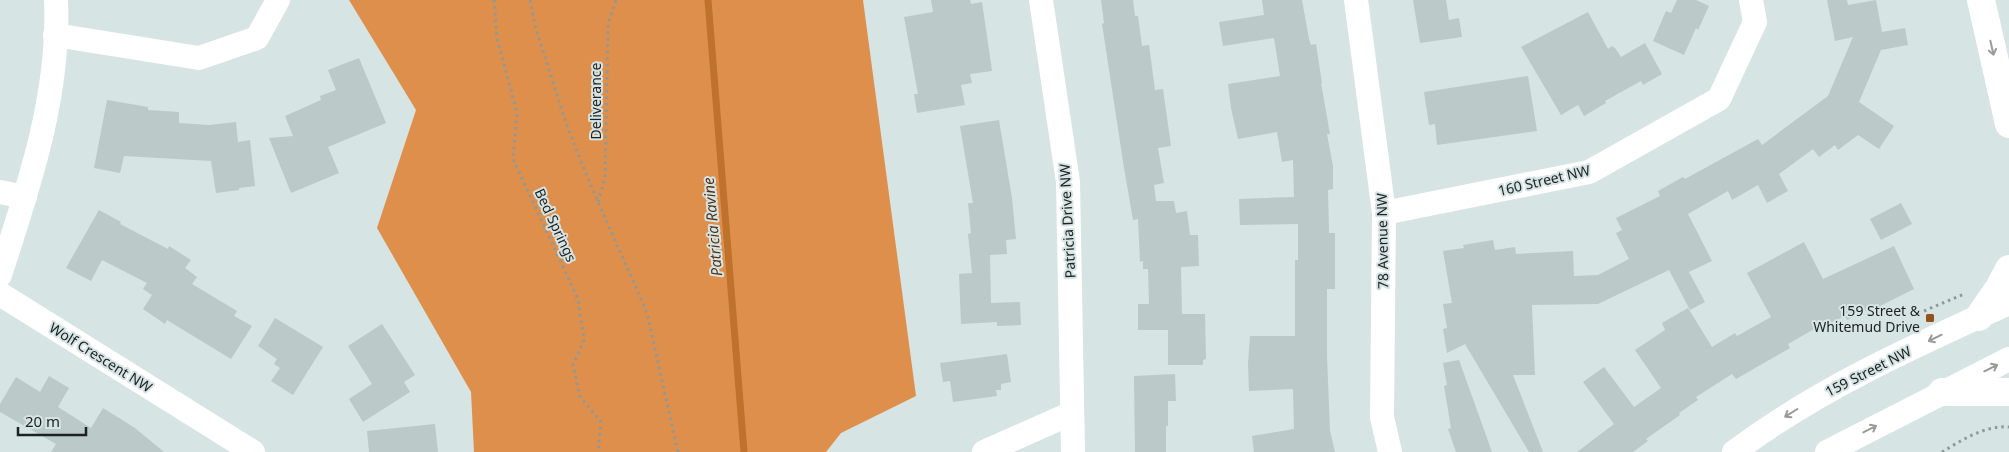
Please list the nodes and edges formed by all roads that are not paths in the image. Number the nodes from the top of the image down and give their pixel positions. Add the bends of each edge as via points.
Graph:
1 (56, 0) edge
2 (278, 0) edge
3 (1041, 0) edge
4 (1356, 0) edge
5 (1751, 0) edge
6 (1981, 0) edge
7 (56, 35) junction
8 (2009, 124) edge
9 (0, 192) edge
10 (25, 197) junction
11 (1384, 212) junction
12 (2009, 270) edge
13 (0, 275) edge
14 (0, 294) edge
15 (2009, 303) edge
16 (1979, 317) junction
17 (2009, 359) edge
18 (1942, 392) junction
19 (2009, 392) edge
20 (1072, 414) junction
21 (253, 452) edge
22 (984, 452) edge
23 (1073, 452) edge
24 (1390, 452) edge
25 (1734, 452) edge
26 (1827, 452) edge

1 - 7 street
2 - 7 street via 257,38 199,58
3 - 20 street, Patricia Drive NW via 1068,182
4 - 11 street, 78 Avenue NW
5 - 11 street, 160 Street NW via 1755,22 1719,99 1589,172
6 -> 8 highway
7 - 10 street via 46,117
9 - 10 street
10 - 13 street
11 - 24 street, 78 Avenue NW via 1382,417
12 - 16 highway
14 - 21 street, Wolf Crescent NW
15 - 16 street, 159 Street NW
16 -> 25 street, 159 Street NW via 1819,396
18 -> 17 street
18 - 19 highway
26 -> 18 street
20 - 22 street
20 - 23 street, Patricia Drive NW

